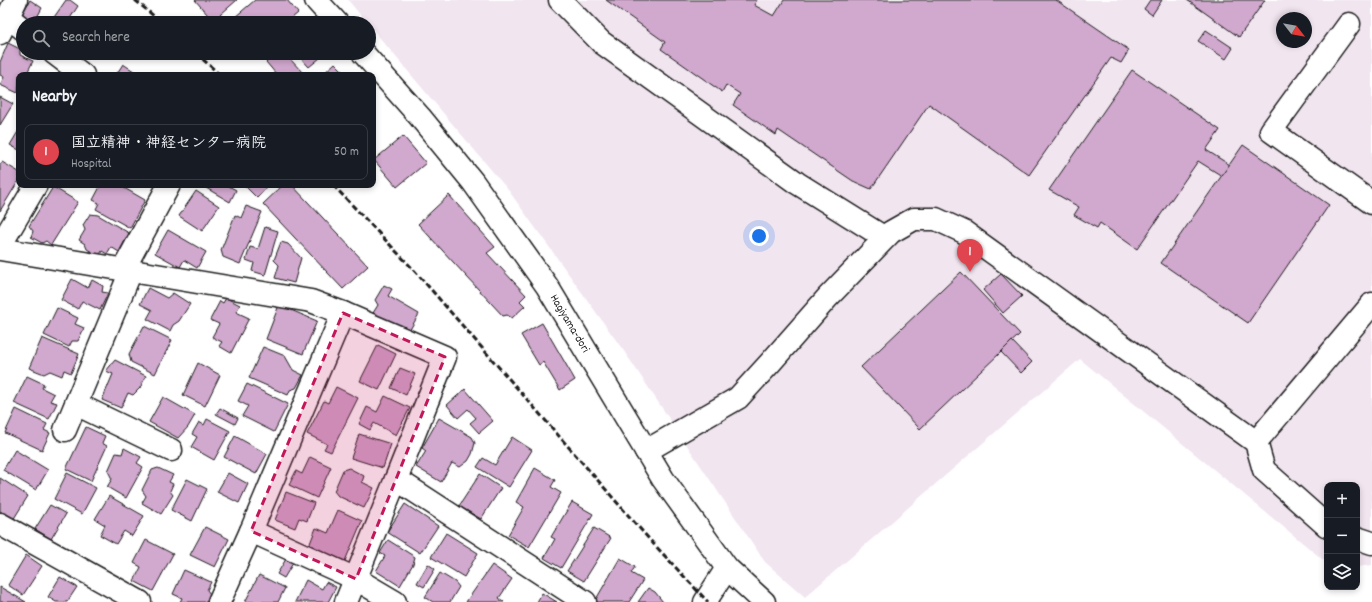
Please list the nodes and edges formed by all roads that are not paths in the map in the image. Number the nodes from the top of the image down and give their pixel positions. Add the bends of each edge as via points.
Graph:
1 (316, 0) edge
2 (560, 0) edge
3 (330, 16) edge
4 (1348, 24) dead end
5 (63, 60) edge
6 (369, 60) edge
7 (79, 72) edge
8 (34, 188) edge
9 (168, 188) edge
10 (1372, 203) edge
11 (885, 238) junction
12 (0, 248) edge
13 (127, 270) junction
14 (1372, 304) edge
15 (343, 313) junction
16 (76, 404) junction
17 (65, 430) dead end
18 (1256, 442) junction
19 (171, 450) dead end
20 (646, 451) junction
21 (396, 479) junction
22 (1324, 523) edge
23 (0, 524) edge
24 (251, 531) junction
25 (1360, 539) edge
26 (1372, 543) edge
27 (727, 568) junction
28 (356, 579) junction
29 (140, 602) edge
30 (219, 602) edge
31 (346, 602) edge
32 (395, 602) edge
33 (585, 602) edge
34 (705, 602) edge
35 (764, 602) edge

1 - 3 street
2 - 11 street via 601,42 796,183
4 - 10 street via 1271,131
5 - 7 street
6 - 20 street, Hagiyama-dori via 473,182 547,286
8 - 12 street
9 - 13 street
11 - 18 street via 914,219 936,219 964,232
11 - 20 street via 828,296 738,398
12 - 13 street
13 - 15 street via 311,301
13 - 16 street
14 - 18 street
15 - 21 street via 445,356
15 - 24 street
16 - 17 street
16 - 19 street
18 - 22 street via 1264,470
20 - 27 street, Hagiyama-dori
21 - 28 street
21 - 33 street
23 - 29 street
24 - 28 street
24 - 30 street
25 - 26 street
27 - 34 street
27 - 35 street, Hagiyama-dori
28 - 31 street
28 - 32 street

